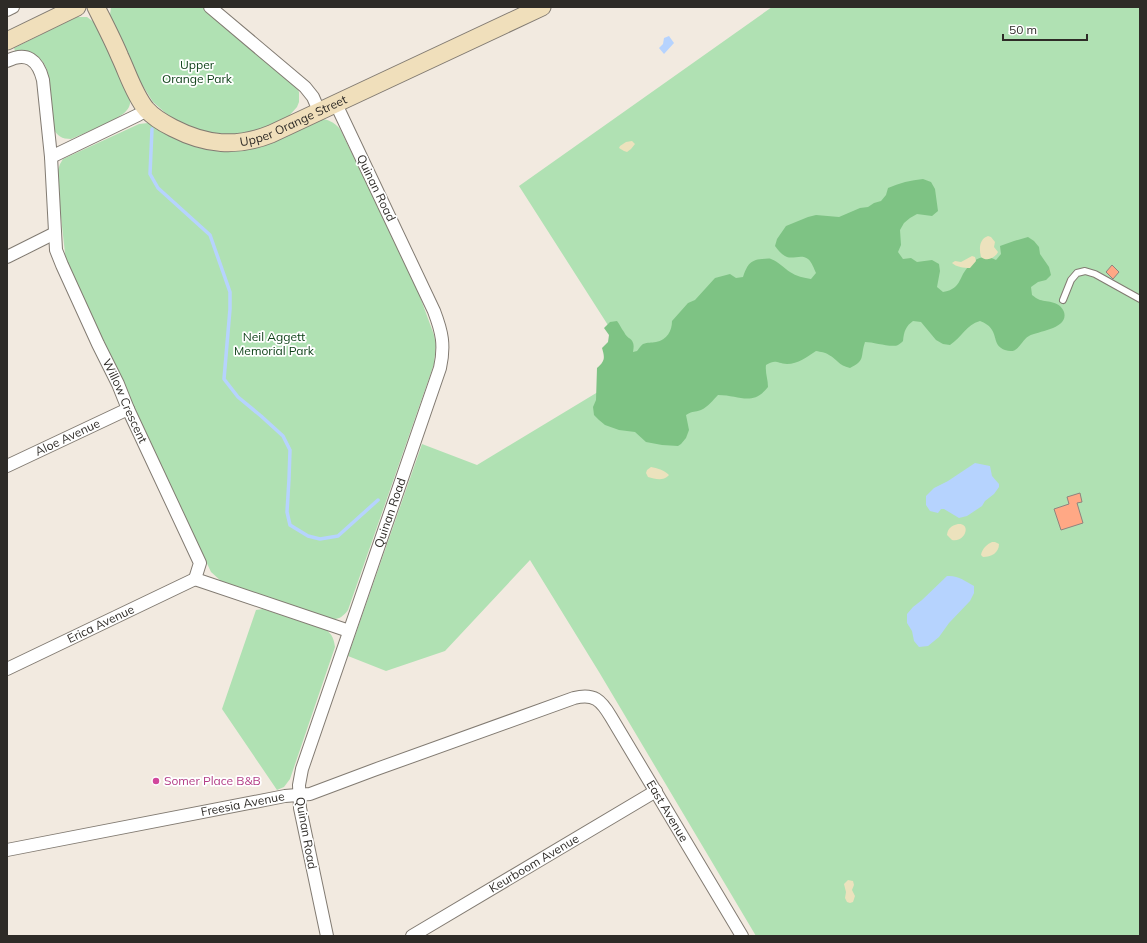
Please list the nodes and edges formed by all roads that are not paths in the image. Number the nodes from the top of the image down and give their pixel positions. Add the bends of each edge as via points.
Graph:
1 (13, 7) edge
2 (54, 7) edge
3 (77, 7) edge
4 (96, 7) edge
5 (210, 7) edge
6 (542, 7) edge
7 (7, 10) edge
8 (7, 29) edge
9 (7, 41) edge
10 (7, 60) edge
11 (336, 104) junction
12 (147, 110) junction
13 (319, 111) junction
14 (51, 157) junction
15 (55, 233) junction
16 (7, 257) edge
17 (1140, 299) edge
18 (1063, 300) dead end
19 (128, 409) junction
20 (7, 466) edge
21 (195, 579) junction
22 (350, 631) junction
23 (7, 669) edge
24 (584, 696) joint
25 (656, 791) junction
26 (299, 795) junction
27 (7, 850) edge
28 (327, 936) edge
29 (412, 936) edge
30 (742, 936) edge

1 - 7 street
2 - 8 street
3 - 9 street
4 - 12 street, Upper Orange Street
5 - 13 street via 305,87
6 - 11 street, Upper Orange Street
10 - 14 street, Willow Crescent via 19,56 28,58 34,61 41,71
11 - 13 street, Upper Orange Street
11 - 22 street, Quinan Road via 434,311 443,345 440,368
12 - 13 street, Upper Orange Street via 160,121 183,133 207,141 230,143 260,138
12 - 14 street
14 - 15 street, Willow Crescent
15 - 16 street
15 - 19 street, Willow Crescent via 56,250 62,265
17 - 18 lane via 1085,271 1077,273 1071,280
19 - 20 street, Aloe Avenue
19 - 21 street, Willow Crescent via 200,563
21 - 22 street
21 - 23 street, Erica Avenue
22 - 26 street, Quinan Road via 302,770
24 - 25 street, East Avenue via 594,698 605,706
24 - 26 street, Freesia Avenue via 310,794
25 - 29 street, Keurboom Avenue
25 - 30 street, East Avenue
26 - 27 street, Freesia Avenue
26 - 28 street, Quinan Road

